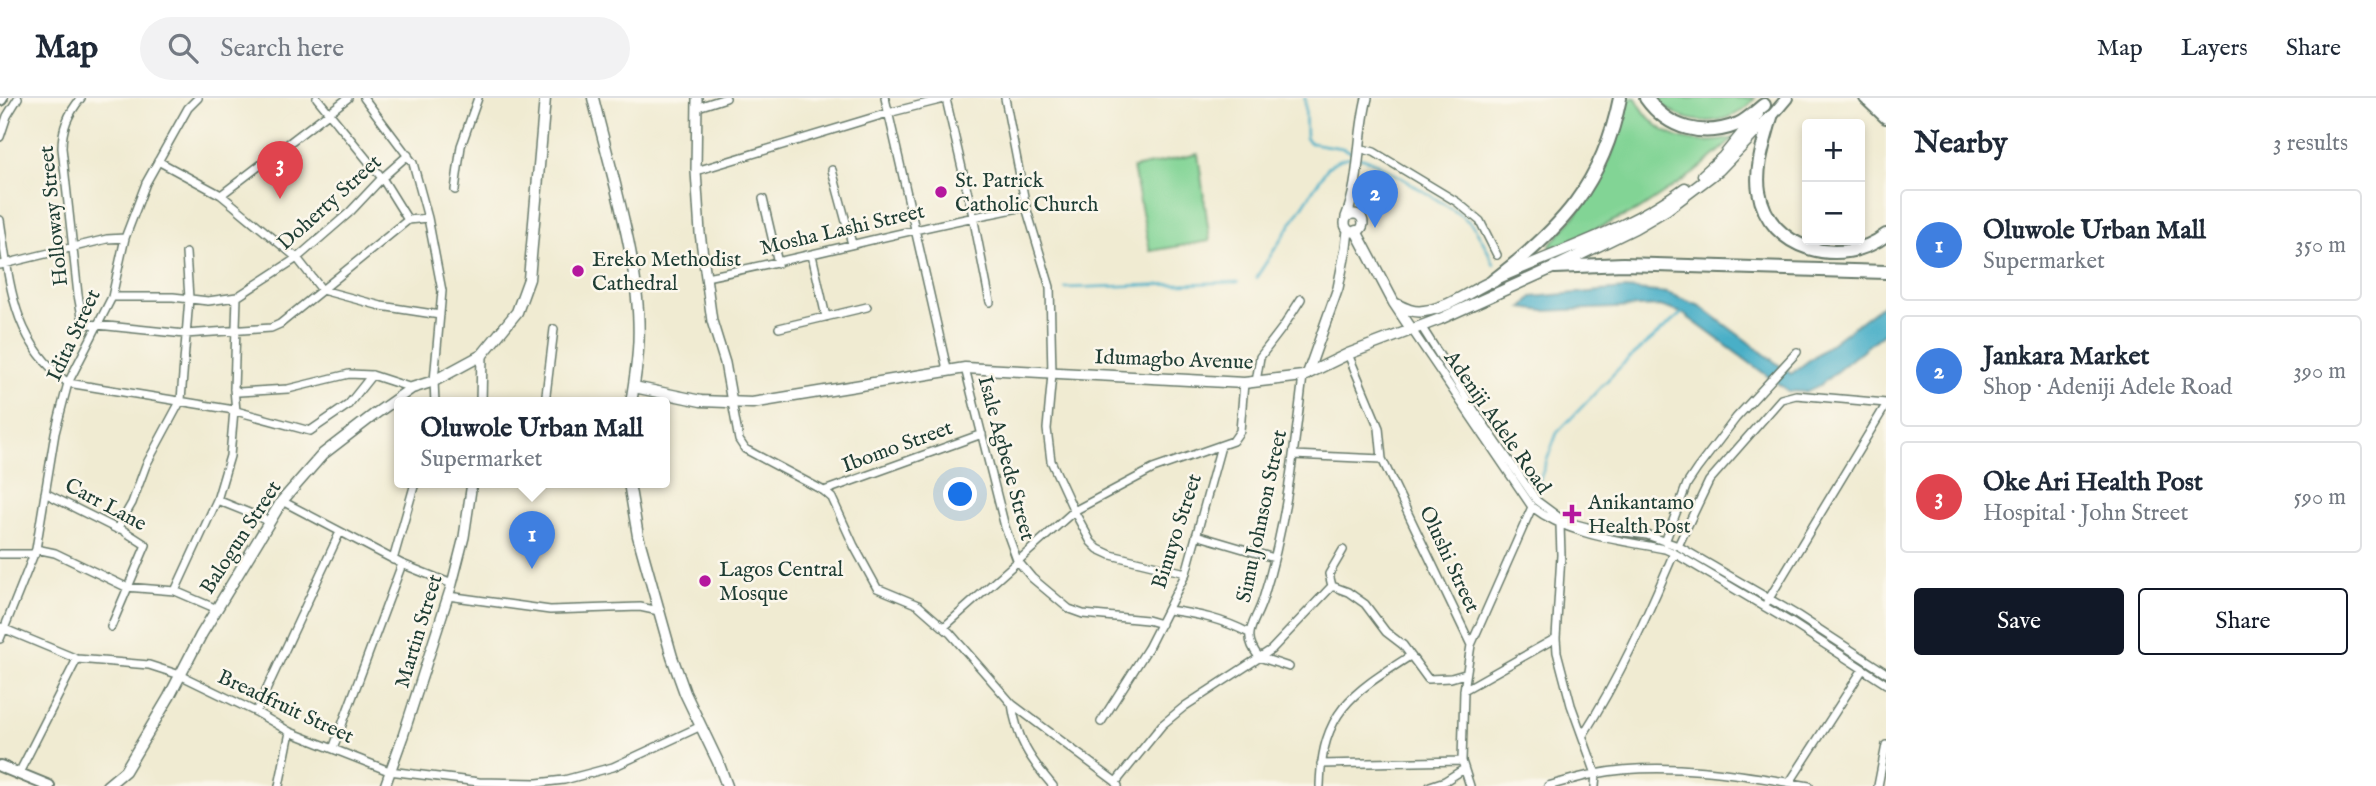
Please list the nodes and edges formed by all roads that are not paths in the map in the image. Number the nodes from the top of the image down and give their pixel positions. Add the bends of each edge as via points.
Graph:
1 (18, 98) edge
2 (81, 98) edge
3 (198, 98) edge
4 (317, 98) edge
5 (348, 98) edge
6 (364, 98) edge
7 (478, 98) edge
8 (545, 98) edge
9 (593, 98) edge
10 (726, 98) edge
11 (886, 98) edge
12 (947, 98) edge
13 (1005, 98) edge
14 (1367, 98) edge
15 (1620, 98) edge
16 (1646, 98) edge
17 (1787, 98) edge
18 (1866, 98) edge
19 (1879, 98) edge
20 (698, 103) edge
21 (1886, 103) edge
22 (1768, 106) edge
23 (329, 111) junction
24 (888, 113) junction
25 (1886, 117) edge
26 (0, 137) edge
27 (1359, 148) junction
28 (408, 155) junction
29 (158, 161) junction
30 (832, 170) dead end
31 (696, 172) junction
32 (382, 178) junction
33 (455, 190) dead end
34 (221, 195) junction
35 (763, 200) dead end
36 (1352, 201) junction
37 (1026, 206) junction
38 (973, 216) junction
39 (1359, 216) junction
40 (1346, 217) junction
41 (428, 218) junction
42 (0, 220) edge
43 (408, 220) junction
44 (915, 230) junction
45 (1352, 231) junction
46 (1886, 235) edge
47 (125, 238) junction
48 (852, 244) junction
49 (72, 249) junction
50 (186, 253) dead end
51 (1497, 255) dead end
52 (812, 256) junction
53 (297, 258) junction
54 (778, 263) junction
55 (3, 265) edge
56 (1555, 267) junction
57 (1886, 272) edge
58 (706, 277) junction
59 (1493, 281) junction
60 (323, 290) junction
61 (112, 297) junction
62 (237, 297) junction
63 (189, 298) junction
64 (1301, 299) dead end
65 (990, 302) dead end
66 (1394, 303) junction
67 (867, 307) dead end
68 (440, 315) junction
69 (826, 317) junction
70 (97, 325) junction
71 (779, 328) dead end
72 (1417, 328) junction
73 (554, 329) dead end
74 (236, 332) junction
75 (185, 334) junction
76 (1348, 354) junction
77 (1795, 354) dead end
78 (482, 355) junction
79 (965, 368) junction
80 (947, 369) junction
81 (1052, 374) junction
82 (372, 375) junction
83 (1305, 376) junction
84 (434, 381) junction
85 (1256, 382) junction
86 (68, 383) junction
87 (1244, 383) junction
88 (634, 387) junction
89 (412, 388) junction
90 (234, 389) junction
91 (400, 397) edge
92 (435, 397) edge
93 (481, 397) edge
94 (546, 397) edge
95 (632, 397) edge
96 (181, 400) junction
97 (394, 401) edge
98 (732, 402) junction
99 (1886, 405) edge
100 (235, 410) junction
101 (982, 433) junction
102 (1221, 446) junction
103 (1293, 455) junction
104 (1382, 459) junction
105 (414, 488) edge
106 (470, 488) edge
107 (630, 488) edge
108 (824, 491) junction
109 (45, 492) junction
110 (217, 500) junction
111 (282, 501) junction
112 (1532, 507) junction
113 (1074, 511) junction
114 (269, 521) junction
115 (1560, 525) junction
116 (117, 529) junction
117 (340, 532) junction
118 (1196, 535) junction
119 (1665, 542) junction
120 (1676, 549) junction
121 (1343, 550) dead end
122 (36, 551) junction
123 (0, 554) edge
124 (1274, 558) junction
125 (393, 560) junction
126 (1017, 560) junction
127 (402, 564) junction
128 (1185, 573) junction
129 (452, 584) junction
130 (1332, 586) junction
131 (126, 587) junction
132 (175, 591) junction
133 (448, 596) junction
134 (1769, 599) junction
135 (1765, 607) junction
136 (217, 609) junction
137 (1168, 610) junction
138 (659, 611) junction
139 (1161, 624) junction
140 (111, 627) dead end
141 (944, 627) junction
142 (2, 628) edge
143 (1250, 633) junction
144 (1556, 638) junction
145 (0, 639) edge
146 (1471, 645) junction
147 (1410, 656) junction
148 (1259, 657) junction
149 (77, 659) junction
150 (1289, 667) dead end
151 (1863, 669) junction
152 (1886, 673) edge
153 (1465, 674) junction
154 (180, 676) junction
155 (1886, 684) edge
156 (1464, 690) junction
157 (1012, 704) junction
158 (256, 712) junction
159 (1101, 722) dead end
160 (701, 726) junction
161 (290, 732) junction
162 (1583, 735) junction
163 (1886, 745) edge
164 (333, 749) junction
165 (1321, 764) junction
166 (1463, 765) junction
167 (0, 766) edge
168 (389, 771) junction
169 (19, 773) junction
170 (1595, 774) junction
171 (1790, 782) junction
172 (1116, 784) edge
173 (537, 785) edge
174 (49, 786) edge
175 (107, 786) edge
176 (279, 786) edge
177 (384, 786) edge
178 (727, 786) edge
179 (1053, 786) edge
180 (1320, 786) edge
181 (1430, 786) edge
182 (1470, 786) edge
183 (1548, 786) edge
184 (1595, 786) edge
185 (1810, 786) edge
186 (1878, 786) edge

1 - 26 street
2 - 49 street, Holloway Street via 62,134
3 - 29 street, Idita Street
4 - 23 street
5 - 23 street
6 - 28 street
7 - 33 street via 461,146
8 - 78 main road, Balogun Street via 529,279 517,312
9 - 88 main road via 629,247 639,348
10 - 20 street
11 - 24 street
12 - 24 street
12 - 38 street
13 - 37 street
14 - 27 street
15 - 59 highway via 1609,139 1575,206 1533,250
16 - 22 highway via 1673,124 1691,130 1713,131 1740,123
17 - 22 main road
18 - 25 highway
19 - 21 highway
20 - 31 street
22 - 46 highway via 1759,191 1763,206 1782,233 1809,250 1828,253 1871,246
22 - 56 main road, Idumagbo Avenue via 1719,170 1689,194 1635,228
22 - 59 main road via 1723,158 1676,195 1637,219
23 - 32 street
23 - 34 street
24 - 31 street
24 - 44 street
27 - 36 street
27 - 51 street via 1374,152 1457,202 1480,221
28 - 32 street, Doherty Street
28 - 41 street
29 - 34 street
29 - 47 street, Idita Street
30 - 48 street
31 - 58 street
32 - 43 street
32 - 53 street, Doherty Street
34 - 53 street
35 - 54 street
36 - 39 street
36 - 40 street
37 - 38 street, Mosha Lashi Street
37 - 81 street via 1050,287
38 - 44 street, Mosha Lashi Street
38 - 65 street
39 - 40 street
39 - 45 street via 1363,222
40 - 45 street via 1345,226
41 - 43 street
41 - 68 street via 442,291
42 - 55 street
43 - 60 street
44 - 48 street, Mosha Lashi Street
44 - 80 street
45 - 66 main road, Adeniji Adele Road
45 - 83 street via 1338,288
47 - 49 street
47 - 61 street, Idita Street
48 - 52 street, Mosha Lashi Street
49 - 55 street
49 - 70 street, Holloway Street via 82,316 88,324
50 - 63 street
52 - 54 street, Mosha Lashi Street
52 - 69 street
53 - 60 street
53 - 62 street, Doherty Street
54 - 58 street, Mosha Lashi Street
55 - 86 street via 20,323 47,368
56 - 57 highway via 1623,264
56 - 72 main road, Idumagbo Avenue
58 - 98 street
59 - 66 main road via 1429,310 1413,311
60 - 68 street via 381,306
60 - 74 street via 280,324
61 - 63 street, Doherty Street
61 - 70 street, Idita Street
62 - 63 street, Doherty Street
62 - 74 street
63 - 75 street
64 - 85 street via 1260,357
66 - 72 main road, Adeniji Adele Road
67 - 69 street
68 - 84 street
69 - 71 street
70 - 75 street
70 - 86 street, Idita Street
72 - 76 main road, Idumagbo Avenue
72 - 112 street, Adeniji Adele Road
72 - 119 street, Adeniji Adele Road via 1537,501 1564,521
73 - 94 street
74 - 75 street
74 - 90 street
75 - 96 street
76 - 83 main road, Idumagbo Avenue
76 - 104 street, Olushi Street via 1379,428
77 - 119 street via 1735,418 1697,469
78 - 84 main road, Balogun Street
78 - 93 street
79 - 80 main road, Idumagbo Avenue
79 - 81 main road, Idumagbo Avenue
79 - 101 street, Isale Agbede Street
80 - 98 main road, Idumagbo Avenue via 752,403
81 - 87 main road, Idumagbo Avenue
81 - 113 street via 1047,429 1051,461
82 - 89 street
82 - 90 street via 349,374 288,389
82 - 100 street via 348,405 310,431
83 - 85 main road, Idumagbo Avenue
83 - 103 street, Simu Johnson Street
84 - 89 main road, Balogun Street
84 - 92 street
85 - 87 main road, Idumagbo Avenue
86 - 96 street
86 - 109 street, Idita Street
87 - 102 street via 1240,431 1233,441
88 - 95 main road
88 - 98 main road, Idumagbo Avenue via 701,401
89 - 91 main road, Balogun Street
90 - 100 street
96 - 100 street
96 - 116 street
97 - 111 main road, Balogun Street via 323,454
98 - 108 street via 745,449
99 - 120 street via 1796,395 1781,399 1709,481
99 - 134 street
100 - 110 street via 230,456
101 - 108 street, Ibomo Street
101 - 126 street, Isale Agbede Street
102 - 113 street via 1153,469
102 - 118 street, Binuyo Street
103 - 104 street
103 - 124 street, Simu Johnson Street
104 - 146 street, Olushi Street
105 - 125 street
106 - 129 street, Martin Street
107 - 138 main road
108 - 141 street via 877,588 918,606
109 - 116 street, Carr Lane
109 - 122 street, Idita Street
110 - 114 street
110 - 132 street
111 - 114 main road, Balogun Street
111 - 117 street
112 - 115 street, Adeniji Adele Road
112 - 146 street
113 - 126 street
113 - 128 street via 1098,549
114 - 136 main road, Balogun Street
115 - 120 street, Adeniji Adele Road
115 - 144 street
116 - 131 street, Carr Lane via 146,545
117 - 125 street
117 - 158 street
118 - 124 street
118 - 128 street, Binuyo Street
119 - 120 street, Adeniji Adele Road
120 - 134 street, Adeniji Adele Road
120 - 135 street, Adeniji Adele Road
120 - 162 street via 1635,643
121 - 130 street via 1329,574
122 - 123 street
122 - 131 street via 55,553
122 - 142 street, Idita Street
124 - 143 street, Simu Johnson Street
125 - 127 street
126 - 139 street, Isale Agbede Street via 1069,609
126 - 141 street
127 - 129 street
127 - 164 street
128 - 137 street, Binuyo Street
129 - 133 street, Martin Street
130 - 147 street via 1365,604
130 - 148 street
131 - 132 street
131 - 140 street
132 - 136 street
133 - 138 street via 550,610 640,607
133 - 168 street, Martin Street
134 - 135 street
134 - 152 street, Adeniji Adele Road
135 - 151 street, Adeniji Adele Road
136 - 154 main road, Balogun Street
137 - 139 street, Binuyo Street
137 - 143 street via 1208,615
138 - 160 main road via 685,693
139 - 159 street, Binuyo Street
141 - 157 street
142 - 145 street, Idita Street
142 - 149 street, Breadfruit Street
143 - 148 street, Simu Johnson Street via 1251,646
144 - 156 street
144 - 162 street via 1571,705
146 - 153 street, Olushi Street
147 - 153 street via 1428,679
147 - 165 street via 1352,696 1327,734
148 - 150 street
148 - 172 street via 1162,726
149 - 154 street, Breadfruit Street via 149,665
149 - 169 street
151 - 155 street, Adeniji Adele Road
151 - 171 street
153 - 156 street, Olushi Street
154 - 158 street, Breadfruit Street
154 - 175 main road, Balogun Street via 125,771
156 - 166 street, Olushi Street
157 - 172 street
157 - 179 street via 1020,739
158 - 161 street, Breadfruit Street
160 - 173 street, Breadfruit Street via 599,772
160 - 178 main road
161 - 164 street, Breadfruit Street
161 - 176 street
162 - 170 street
163 - 186 street
164 - 168 street, Breadfruit Street
165 - 166 street
165 - 180 street
166 - 181 street via 1445,781
166 - 182 street, Olushi Street
167 - 169 main road
168 - 173 street, Breadfruit Street
168 - 177 street, Martin Street
169 - 174 main road
170 - 171 street via 1677,769
170 - 183 street
170 - 184 street
171 - 185 street

